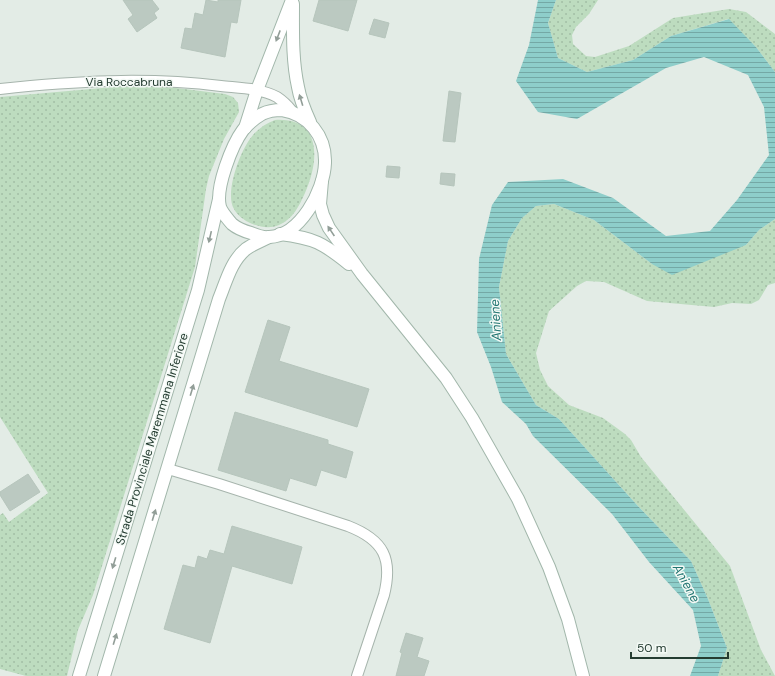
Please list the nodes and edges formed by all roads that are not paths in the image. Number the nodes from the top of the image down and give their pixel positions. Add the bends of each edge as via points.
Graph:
1 (293, 0) edge
2 (0, 89) edge
3 (257, 90) junction
4 (292, 111) junction
5 (310, 122) junction
6 (244, 128) junction
7 (322, 181) junction
8 (219, 199) junction
9 (274, 236) junction
10 (362, 274) junction
11 (168, 469) junction
12 (79, 676) edge
13 (104, 676) edge
14 (357, 676) edge
15 (584, 676) edge

1 -> 3 main road
5 -> 1 main road via 298,87
2 - 3 street, Via Roccabruna via 73,82 135,80 175,81
3 - 4 street, Via Roccabruna via 276,96
3 - 6 main road
4 - 5 main road
4 - 6 main road via 271,110
5 - 7 main road via 324,150 326,164
6 - 8 main road via 228,162
7 - 9 main road via 313,203 301,221
10 -> 7 main road via 326,222 320,204
8 - 9 main road via 223,214 237,227 255,234
8 -> 12 main road, Strada Provinciale Maremmana Inferiore via 198,290
9 - 10 main road via 296,236 318,242
11 -> 9 main road, Strada Provinciale Maremmana Inferiore via 219,299 229,274 236,260 247,248
10 - 15 main road via 446,378 518,499 549,567 568,619
13 -> 11 main road, Strada Provinciale Maremmana Inferiore
11 - 14 street via 348,526 363,532 380,547 388,568 387,582

